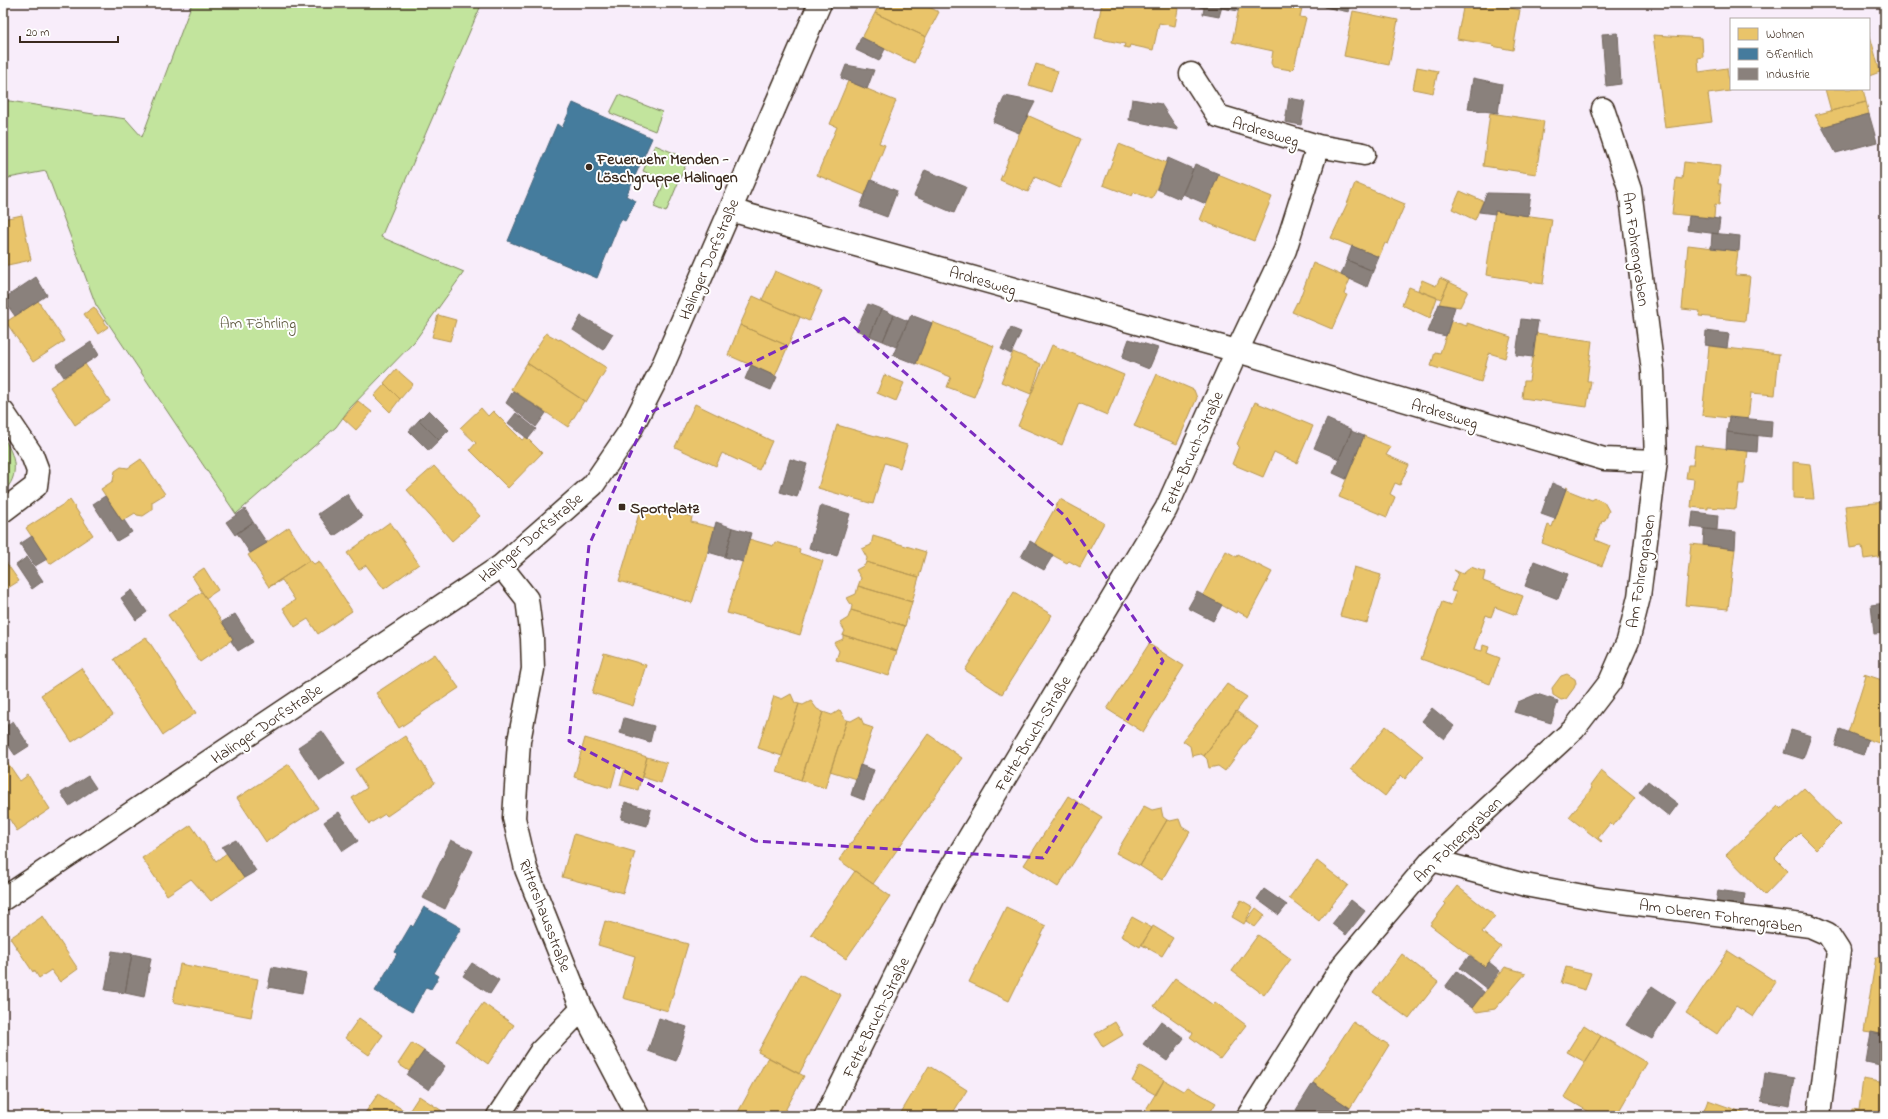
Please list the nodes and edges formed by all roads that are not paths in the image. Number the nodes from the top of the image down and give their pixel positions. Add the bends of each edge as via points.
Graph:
1 (820, 3) edge
2 (1191, 74) dead end
3 (1603, 109) dead end
4 (1318, 146) junction
5 (1364, 154) dead end
6 (730, 210) junction
7 (1237, 350) junction
8 (3, 412) edge
9 (1656, 461) junction
10 (3, 511) edge
11 (502, 566) junction
12 (1432, 860) junction
13 (3, 899) edge
14 (582, 1009) junction
15 (498, 1116) edge
16 (638, 1116) edge
17 (826, 1116) edge
18 (1248, 1116) edge
19 (1819, 1116) edge

1 - 6 street, Halinger Dorfstraße
2 - 4 street, Ardresweg via 1218,116
3 - 9 street, Am Fohrengraben via 1630,190 1653,371
4 - 5 street, Ardresweg
4 - 7 street, Ardresweg via 1285,250
6 - 7 street, Ardresweg
6 - 11 street, Halinger Dorfstraße via 660,372 630,431 593,485
7 - 9 street, Ardresweg via 1604,459
7 - 17 street, Fette-Bruch-Straße via 1166,509 936,892
8 - 10 street via 32,455 38,471 36,486
9 - 12 street, Am Fohrengraben via 1639,597 1628,641 1610,682 1574,729
11 - 13 street, Halinger Dorfstraße
11 - 14 street, Rittershausstraße via 527,599 532,638 533,669 519,741 514,818 526,869
12 - 18 street, Am Fohrengraben via 1343,965
12 - 19 street, Am Oberen Fohrengraben via 1532,887 1599,899 1810,926 1828,934 1839,951
14 - 15 street via 542,1051
14 - 16 street, Rittershausstraße

